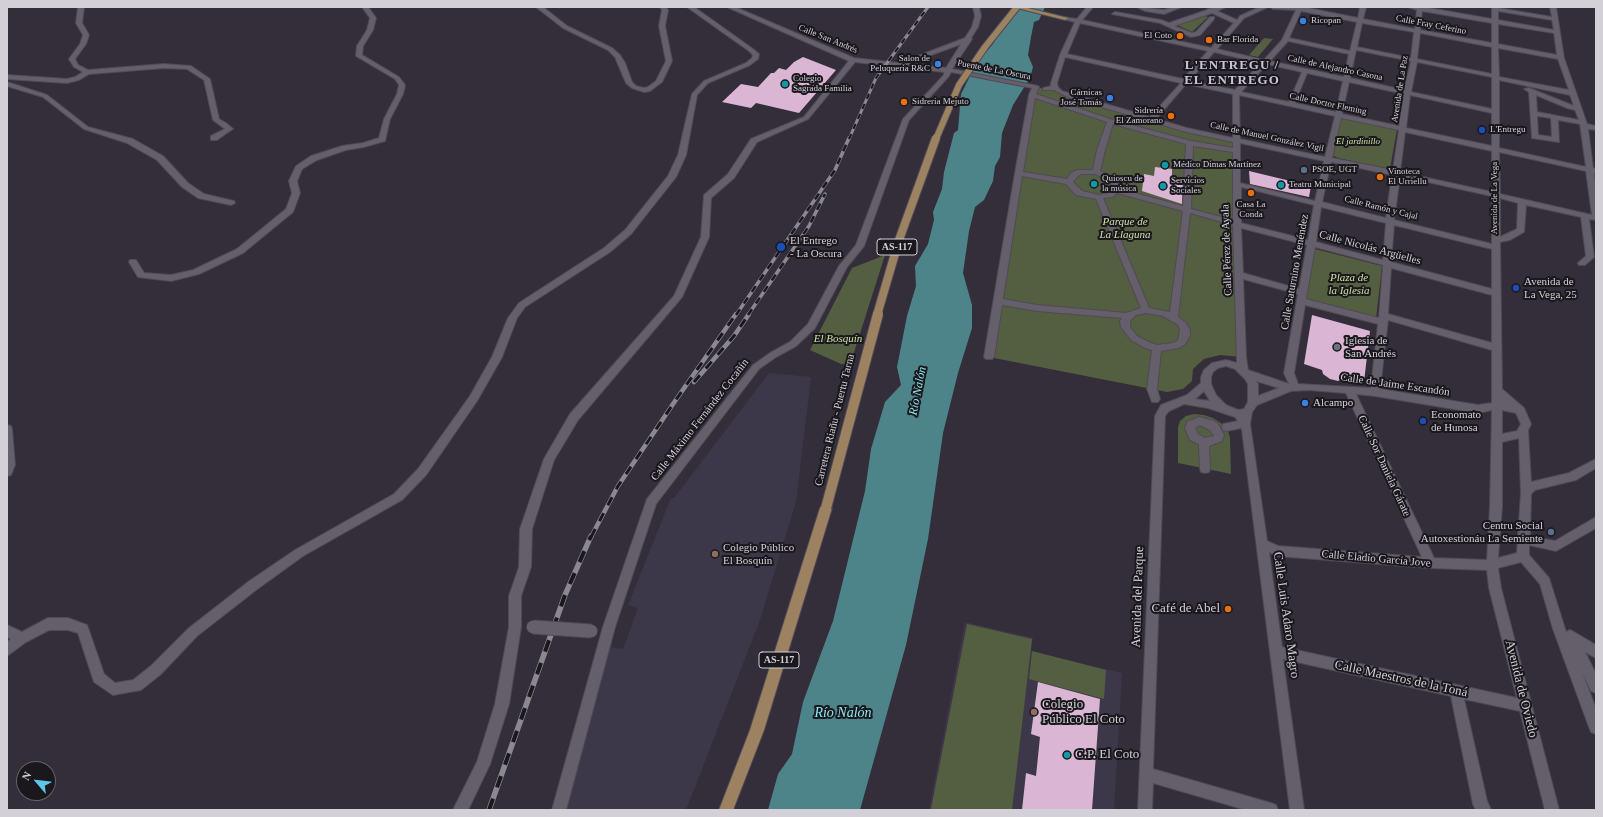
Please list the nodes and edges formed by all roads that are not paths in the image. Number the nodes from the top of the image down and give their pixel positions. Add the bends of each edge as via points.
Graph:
1 (81, 7) edge
2 (365, 7) edge
3 (539, 7) edge
4 (663, 7) edge
5 (690, 7) edge
6 (730, 7) edge
7 (976, 7) edge
8 (1017, 7) edge
9 (1090, 7) edge
10 (1140, 7) edge
11 (1179, 7) edge
12 (1204, 7) edge
13 (1222, 7) edge
14 (1265, 7) edge
15 (1273, 7) edge
16 (1363, 7) edge
17 (1411, 7) edge
18 (1553, 7) edge
19 (1299, 8) edge
20 (1420, 8) edge
21 (1495, 8) edge
22 (1212, 11) junction
23 (1164, 12) junction
24 (1115, 14) dead end
25 (1065, 18) joint
26 (1212, 18) dead end
27 (1554, 19) junction
28 (1078, 21) junction
29 (1138, 21) junction
30 (1360, 21) junction
31 (1238, 22) junction
32 (1495, 22) junction
33 (1170, 25) junction
34 (1417, 31) junction
35 (1556, 32) junction
36 (969, 39) junction
37 (1286, 39) junction
38 (1495, 46) junction
39 (1212, 50) junction
40 (1352, 50) junction
41 (1063, 55) junction
42 (1561, 58) junction
43 (853, 60) junction
44 (1414, 60) junction
45 (1266, 62) junction
46 (909, 66) junction
47 (952, 71) junction
48 (1305, 71) junction
49 (88, 72) junction
50 (1495, 77) junction
51 (7, 78) edge
52 (1347, 80) junction
53 (1509, 81) junction
54 (1185, 82) junction
55 (7, 84) edge
56 (1055, 88) junction
57 (1045, 89) dead end
58 (1532, 92) junction
59 (1236, 93) junction
60 (1408, 93) junction
61 (1572, 93) junction
62 (1032, 96) junction
63 (1291, 105) junction
64 (1578, 109) junction
65 (1495, 112) junction
66 (1534, 113) junction
67 (1339, 116) junction
68 (1554, 118) junction
69 (1151, 120) junction
70 (1111, 121) junction
71 (1584, 125) junction
72 (1596, 128) edge
73 (1403, 130) junction
74 (214, 138) dead end
75 (1237, 141) junction
76 (1190, 143) junction
77 (1495, 150) junction
78 (1237, 151) junction
79 (1328, 160) junction
80 (1592, 170) edge
81 (1019, 172) junction
82 (1096, 172) junction
83 (1397, 174) junction
84 (1069, 182) junction
85 (1237, 184) junction
86 (1116, 190) junction
87 (1495, 195) junction
88 (1099, 197) junction
89 (1522, 202) junction
90 (231, 203) dead end
91 (1318, 204) junction
92 (1187, 209) junction
93 (1585, 216) junction
94 (1596, 218) edge
95 (1390, 221) junction
96 (1237, 224) junction
97 (1312, 244) junction
98 (1496, 244) junction
99 (133, 262) dead end
100 (1582, 263) dead end
101 (1387, 264) junction
102 (1240, 275) junction
103 (1496, 293) junction
104 (1302, 297) junction
105 (998, 301) junction
106 (1146, 310) junction
107 (1128, 316) junction
108 (1174, 317) junction
109 (1383, 319) junction
110 (1157, 348) junction
111 (1496, 348) junction
112 (989, 356) dead end
113 (1240, 357) junction
114 (1226, 363) junction
115 (1244, 372) junction
116 (1206, 384) junction
117 (1292, 388) junction
118 (1349, 390) junction
119 (1497, 390) junction
120 (1375, 392) junction
121 (1155, 399) dead end
122 (1184, 401) junction
123 (1253, 402) junction
124 (1496, 406) junction
125 (1222, 408) junction
126 (1520, 411) junction
127 (1243, 416) junction
128 (1227, 427) dead end
129 (7, 429) edge
130 (1524, 431) junction
131 (1496, 439) junction
132 (1204, 442) dead end
133 (1596, 462) edge
134 (1205, 469) dead end
135 (7, 472) edge
136 (1526, 493) junction
137 (1596, 522) edge
138 (1523, 539) junction
139 (1262, 544) junction
140 (1523, 556) junction
141 (1430, 563) junction
142 (1492, 567) junction
143 (515, 627) junction
144 (609, 627) junction
145 (1559, 629) junction
146 (7, 631) edge
147 (1570, 636) junction
148 (22, 638) junction
149 (7, 650) edge
150 (1277, 652) junction
151 (1596, 652) edge
152 (1596, 687) edge
153 (1456, 690) junction
154 (1525, 706) junction
155 (1596, 726) edge
156 (1146, 774) junction
157 (460, 810) edge
158 (559, 810) edge
159 (726, 810) edge
160 (1145, 810) edge
161 (1271, 810) edge
162 (1297, 810) edge
163 (1484, 810) edge
164 (1552, 810) edge

1 - 49 street via 79,23 86,35 72,59 76,66
2 - 99 street via 373,18 370,30 360,46 359,56 397,78 402,85 382,139 314,158 299,168 293,181 296,193 290,210 240,251 196,272 171,278 141,275
3 - 4 street via 565,27 610,49 622,63 629,83 644,90 659,82 669,61 662,26 665,10
5 - 148 street via 756,54 755,59 706,82 694,95 682,155 672,177 628,232 607,250 522,304 474,398 422,472 398,496 299,553 252,586 193,632 156,670 136,686 113,689 99,678 83,629 68,624 48,624
6 - 43 street, Calle San Andrés
7 - 36 street, Calle Máximo Fernández Cocañín via 978,16
8 - 25 main road
8 - 159 main road, Carretera Riañu - Puertu Tarna / AS-117, bridge via 959,85 940,128 899,240 826,508 757,730
9 - 28 street
10 - 23 street
11 - 23 street
12 - 22 street
13 - 22 street
14 - 31 street via 1242,17
15 - 19 street, Calle Fray Ceferino
16 - 30 street, Calle Saturnino Menéndez
17 - 20 street
18 - 27 street
19 - 30 street, Calle Fray Ceferino
19 - 37 street
20 - 32 street
20 - 34 street, Avenida de La Paz
21 - 27 street
21 - 32 street, Avenida de La Vega
22 - 31 street
22 - 33 street
23 - 29 street
24 - 29 street
25 - 28 street, Calle de Alejandro Casona
26 - 33 street via 1196,34 1186,34
27 - 35 street
28 - 39 street, Calle de Alejandro Casona
28 - 41 street
29 - 33 street
30 - 34 street, Calle Fray Ceferino
30 - 40 street, Calle Saturnino Menéndez
31 - 39 street
32 - 35 street
32 - 38 street, Avenida de La Vega
34 - 38 street, Calle Fray Ceferino
34 - 44 street, Avenida de La Paz
35 - 42 street
36 - 46 street via 912,60
36 - 47 street, Calle Máximo Fernández Cocañín
37 - 40 street
37 - 45 street
38 - 42 street, Calle Fray Ceferino
38 - 50 street, Avenida de La Vega
39 - 45 street, Calle de Alejandro Casona
39 - 54 street
40 - 44 street
40 - 52 street, Calle Saturnino Menéndez
41 - 54 street, Calle Doctor Fleming
41 - 56 street via 1054,83
42 - 61 street
43 - 46 street, Calle San Andrés
43 - 143 street via 806,118 754,141 730,176 707,197 705,237 678,297 574,417 549,459 526,529 525,567 515,596
44 - 50 street
44 - 60 street, Avenida de La Paz
45 - 48 street, Calle de Alejandro Casona
45 - 59 street
46 - 47 street, Calle San Andrés
47 - 62 street, Puente de La Oscura via 1036,87
47 - 144 street, Calle Máximo Fernández Cocañín via 906,119 860,246 843,266 812,326 793,344 756,367 651,502
48 - 52 street, Calle de Alejandro Casona
48 - 63 street
49 - 51 street via 77,79 67,81
49 - 74 street via 164,66 189,67 207,79 216,120 229,129
50 - 53 street
50 - 65 street, Avenida de La Vega
52 - 60 street, Calle de Alejandro Casona
52 - 67 street, Calle Saturnino Menéndez
53 - 58 street
53 - 61 street
54 - 59 street, Calle Doctor Fleming
54 - 69 street
55 - 90 street via 46,96 86,128 130,141 160,158 184,185 201,196
56 - 57 street, Puente de La Oscura
56 - 69 street, Calle de Manuel González Vigil via 1069,96
58 - 64 street
58 - 66 street
59 - 63 street, Calle Doctor Fleming
59 - 75 street, Calle Pérez de Ayala
60 - 65 street, Calle de Alejandro Casona
60 - 73 street, Avenida de La Paz
61 - 64 street
62 - 70 street
62 - 81 street
63 - 67 street, Calle Doctor Fleming
64 - 71 street
65 - 77 street, Avenida de La Vega
66 - 68 street
66 - 68 street via 1535,136 1556,140
67 - 73 street, Calle Doctor Fleming
67 - 79 street, Calle Saturnino Menéndez
68 - 71 street
69 - 75 street, Calle de Manuel González Vigil
70 - 76 street
70 - 82 street
71 - 72 street
71 - 80 street
73 - 77 street, Calle Doctor Fleming
73 - 83 street, Avenida de La Paz
75 - 78 street, Calle Pérez de Ayala
75 - 79 street, Calle de Manuel González Vigil
76 - 78 street
76 - 92 street
77 - 80 street, Calle Doctor Fleming
77 - 87 street, Avenida de La Vega
78 - 85 street, Calle Pérez de Ayala
79 - 83 street, Calle de Manuel González Vigil
79 - 91 street, Calle Saturnino Menéndez
80 - 94 street
81 - 84 street
81 - 105 street
82 - 84 street via 1074,175
82 - 86 street via 1110,178
83 - 87 street, Calle de Manuel González Vigil
83 - 95 street, Avenida de La Paz
84 - 88 street via 1079,193
85 - 91 street, Calle Ramón y Cajal
85 - 96 street, Calle Pérez de Ayala
86 - 88 street via 1110,195
86 - 92 street
87 - 89 street, Calle de Manuel González Vigil
87 - 98 street, Avenida de La Vega
88 - 106 street
89 - 93 street, Calle de Manuel González Vigil
89 - 98 street via 1521,230
91 - 95 street, Calle Ramón y Cajal
91 - 97 street, Calle Saturnino Menéndez
92 - 96 street
92 - 108 street
93 - 94 street, Calle de Manuel González Vigil
93 - 100 street via 1590,257
95 - 98 street, Calle Ramón y Cajal
95 - 101 street, Avenida de La Paz
96 - 97 street, Calle Nicolás Argüelles
96 - 102 street, Calle Pérez de Ayala
97 - 101 street, Calle Nicolás Argüelles
97 - 104 street, Calle Saturnino Menéndez
98 - 103 street, Avenida de La Vega
101 - 103 street, Calle Nicolás Argüelles
101 - 109 street, Avenida de La Paz
102 - 104 street
102 - 113 street, Calle Pérez de Ayala
103 - 111 street, Avenida de La Vega
104 - 109 street
104 - 117 street, Calle Saturnino Menéndez via 1289,373
105 - 107 street via 1037,308
105 - 112 street
106 - 107 street via 1139,310
106 - 108 street via 1156,310
107 - 110 street via 1125,321 1128,333 1140,343
108 - 110 street via 1185,330 1182,342 1176,346
109 - 111 street
109 - 120 street, Avenida de La Paz
110 - 121 street via 1152,389
111 - 119 street, Avenida de La Vega
113 - 114 street
113 - 115 street, Calle Pérez de Ayala
114 - 115 street
114 - 116 street via 1215,365 1209,370
115 - 117 street, Calle de Jaime Escandón
115 - 123 street via 1253,384
116 - 122 street, Avenida del Parque via 1199,392
116 - 125 street via 1212,397
117 - 118 street, Calle de Jaime Escandón
117 - 123 street, Calle de Jaime Escandón
118 - 120 street, Calle de Jaime Escandón
118 - 141 street, Calle Sor Daniela Gárate
119 - 124 street, Avenida de La Vega
119 - 126 street
120 - 124 street, Calle de Jaime Escandón via 1478,409
122 - 125 street, Avenida del Parque
122 - 156 street, Avenida del Parque via 1165,408 1158,426
123 - 127 street
124 - 126 street via 1507,406
124 - 131 street, Avenida de La Vega
125 - 127 street
126 - 130 street via 1526,424
127 - 128 street
127 - 139 street, Calle Luis Adaro Magro
129 - 135 street via 10,465
130 - 131 street via 1522,434
130 - 136 street
131 - 142 street, Avenida de La Vega via 1496,507
132 - 134 street
133 - 136 street via 1572,477 1532,486
136 - 138 street
137 - 138 street via 1556,546
138 - 140 street
139 - 141 street, Calle Eladio García Jove via 1278,551
139 - 150 street, Calle Luis Adaro Magro
140 - 142 street, Calle Eladio García Jove
140 - 145 street via 1545,582
141 - 142 street, Calle Eladio García Jove
142 - 154 street, Avenida de Oviedo
143 - 144 street, bridge via 591,631
143 - 157 street via 502,704 483,764
144 - 158 street, Calle Máximo Fernández Cocañín
145 - 147 street
145 - 155 street
146 - 148 street
147 - 151 street
147 - 152 street
148 - 149 street
150 - 153 street, Calle Maestros de la Toná
150 - 162 street, Calle Luis Adaro Magro
153 - 154 street, Calle Maestros de la Toná
153 - 163 street via 1480,804
154 - 164 street, Avenida de Oviedo
156 - 160 street, Avenida del Parque
156 - 161 street

